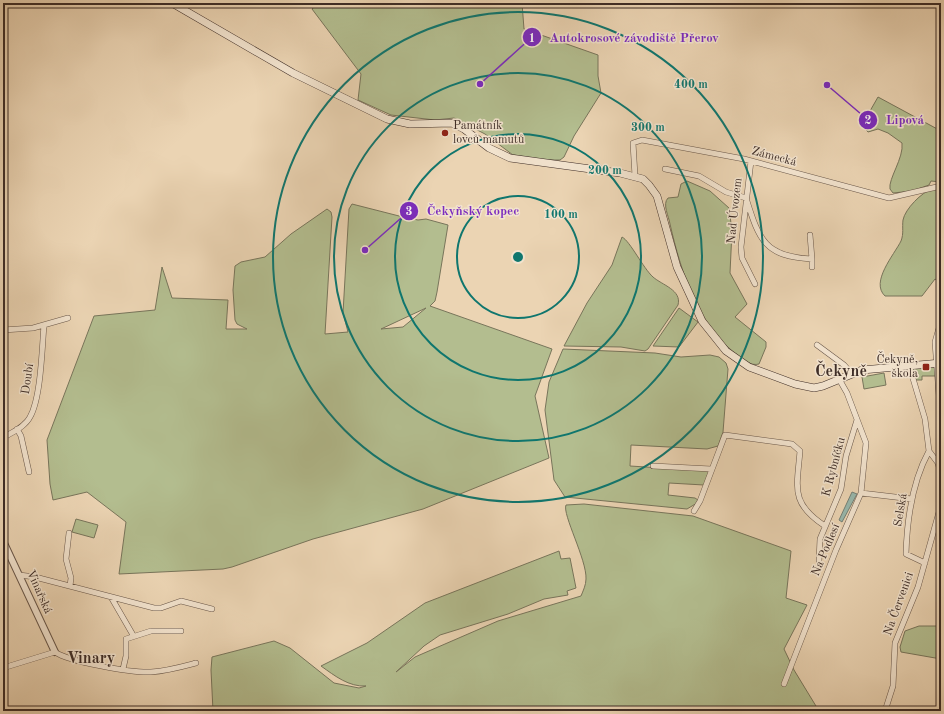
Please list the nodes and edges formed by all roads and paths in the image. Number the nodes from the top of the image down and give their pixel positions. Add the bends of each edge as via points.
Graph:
1 (172, 3) edge
2 (751, 161) junction
3 (665, 169) dead end
4 (635, 176) junction
5 (941, 186) edge
6 (746, 198) junction
7 (810, 235) dead end
8 (812, 259) junction
9 (812, 267) dead end
10 (755, 284) dead end
11 (68, 318) dead end
12 (941, 321) edge
13 (44, 325) junction
14 (3, 330) edge
15 (817, 346) dead end
16 (939, 363) edge
17 (909, 365) junction
18 (851, 373) junction
19 (839, 379) junction
20 (856, 420) junction
21 (941, 422) edge
22 (17, 429) junction
23 (941, 436) edge
24 (3, 438) edge
25 (929, 451) junction
26 (938, 463) junction
27 (653, 466) dead end
28 (711, 469) junction
29 (29, 472) dead end
30 (941, 475) edge
31 (861, 493) junction
32 (912, 499) junction
33 (941, 505) edge
34 (694, 511) dead end
35 (825, 526) junction
36 (70, 533) dead end
37 (3, 541) edge
38 (819, 561) dead end
39 (925, 563) junction
40 (19, 575) junction
41 (70, 586) junction
42 (111, 597) junction
43 (212, 609) dead end
44 (181, 631) dead end
45 (133, 635) junction
46 (56, 652) junction
47 (196, 663) dead end
48 (3, 668) edge
49 (123, 669) junction
50 (784, 684) dead end
51 (885, 711) edge

1 - 4 main road via 293,73 387,119 410,124 452,123 510,158
2 - 4 street, Zámecká via 642,140 634,143
2 - 5 street, Zámecká via 889,198
2 - 6 street, Nad Úvozem
3 - 6 street via 698,176 726,192
4 - 19 main road via 647,183 656,195 674,259 689,296 705,325 726,351 754,369 802,386 819,387
6 - 8 street via 760,236 778,253
6 - 10 street, Nad Úvozem via 742,258
7 - 8 street
8 - 9 street
11 - 13 street
12 - 16 street via 936,339
13 - 14 street
13 - 22 street, Doubí via 32,412 30,418
15 - 18 street
16 - 17 main road
16 - 21 street
17 - 18 main road
17 - 25 street via 925,419
18 - 19 main road
19 - 20 street via 847,393
20 - 31 street, Na Podlesí via 866,443
20 - 35 street, K Rybníčku via 846,456 841,489
22 - 24 street, Doubí
22 - 29 street
23 - 26 street
25 - 26 street
25 - 32 street, Selská via 917,476
26 - 30 street
27 - 28 street
28 - 34 street
28 - 35 street via 725,435 792,444 800,451 797,488 800,503 812,517
31 - 32 street
31 - 50 street, Na Podlesí
32 - 39 street, Selská via 906,554
33 - 39 street, Na Červenici
35 - 38 street, K Rybníčku via 820,539
36 - 41 street via 66,559 71,578
37 - 40 street, Vinařská
39 - 51 street, Na Červenici via 895,643 893,686
40 - 41 street
40 - 46 street, Vinařská
41 - 42 street
42 - 43 street via 154,608 181,601
42 - 45 street
44 - 45 street via 160,630
45 - 49 street via 126,639
46 - 48 street
46 - 49 street via 68,659
47 - 49 street via 182,668 150,672

